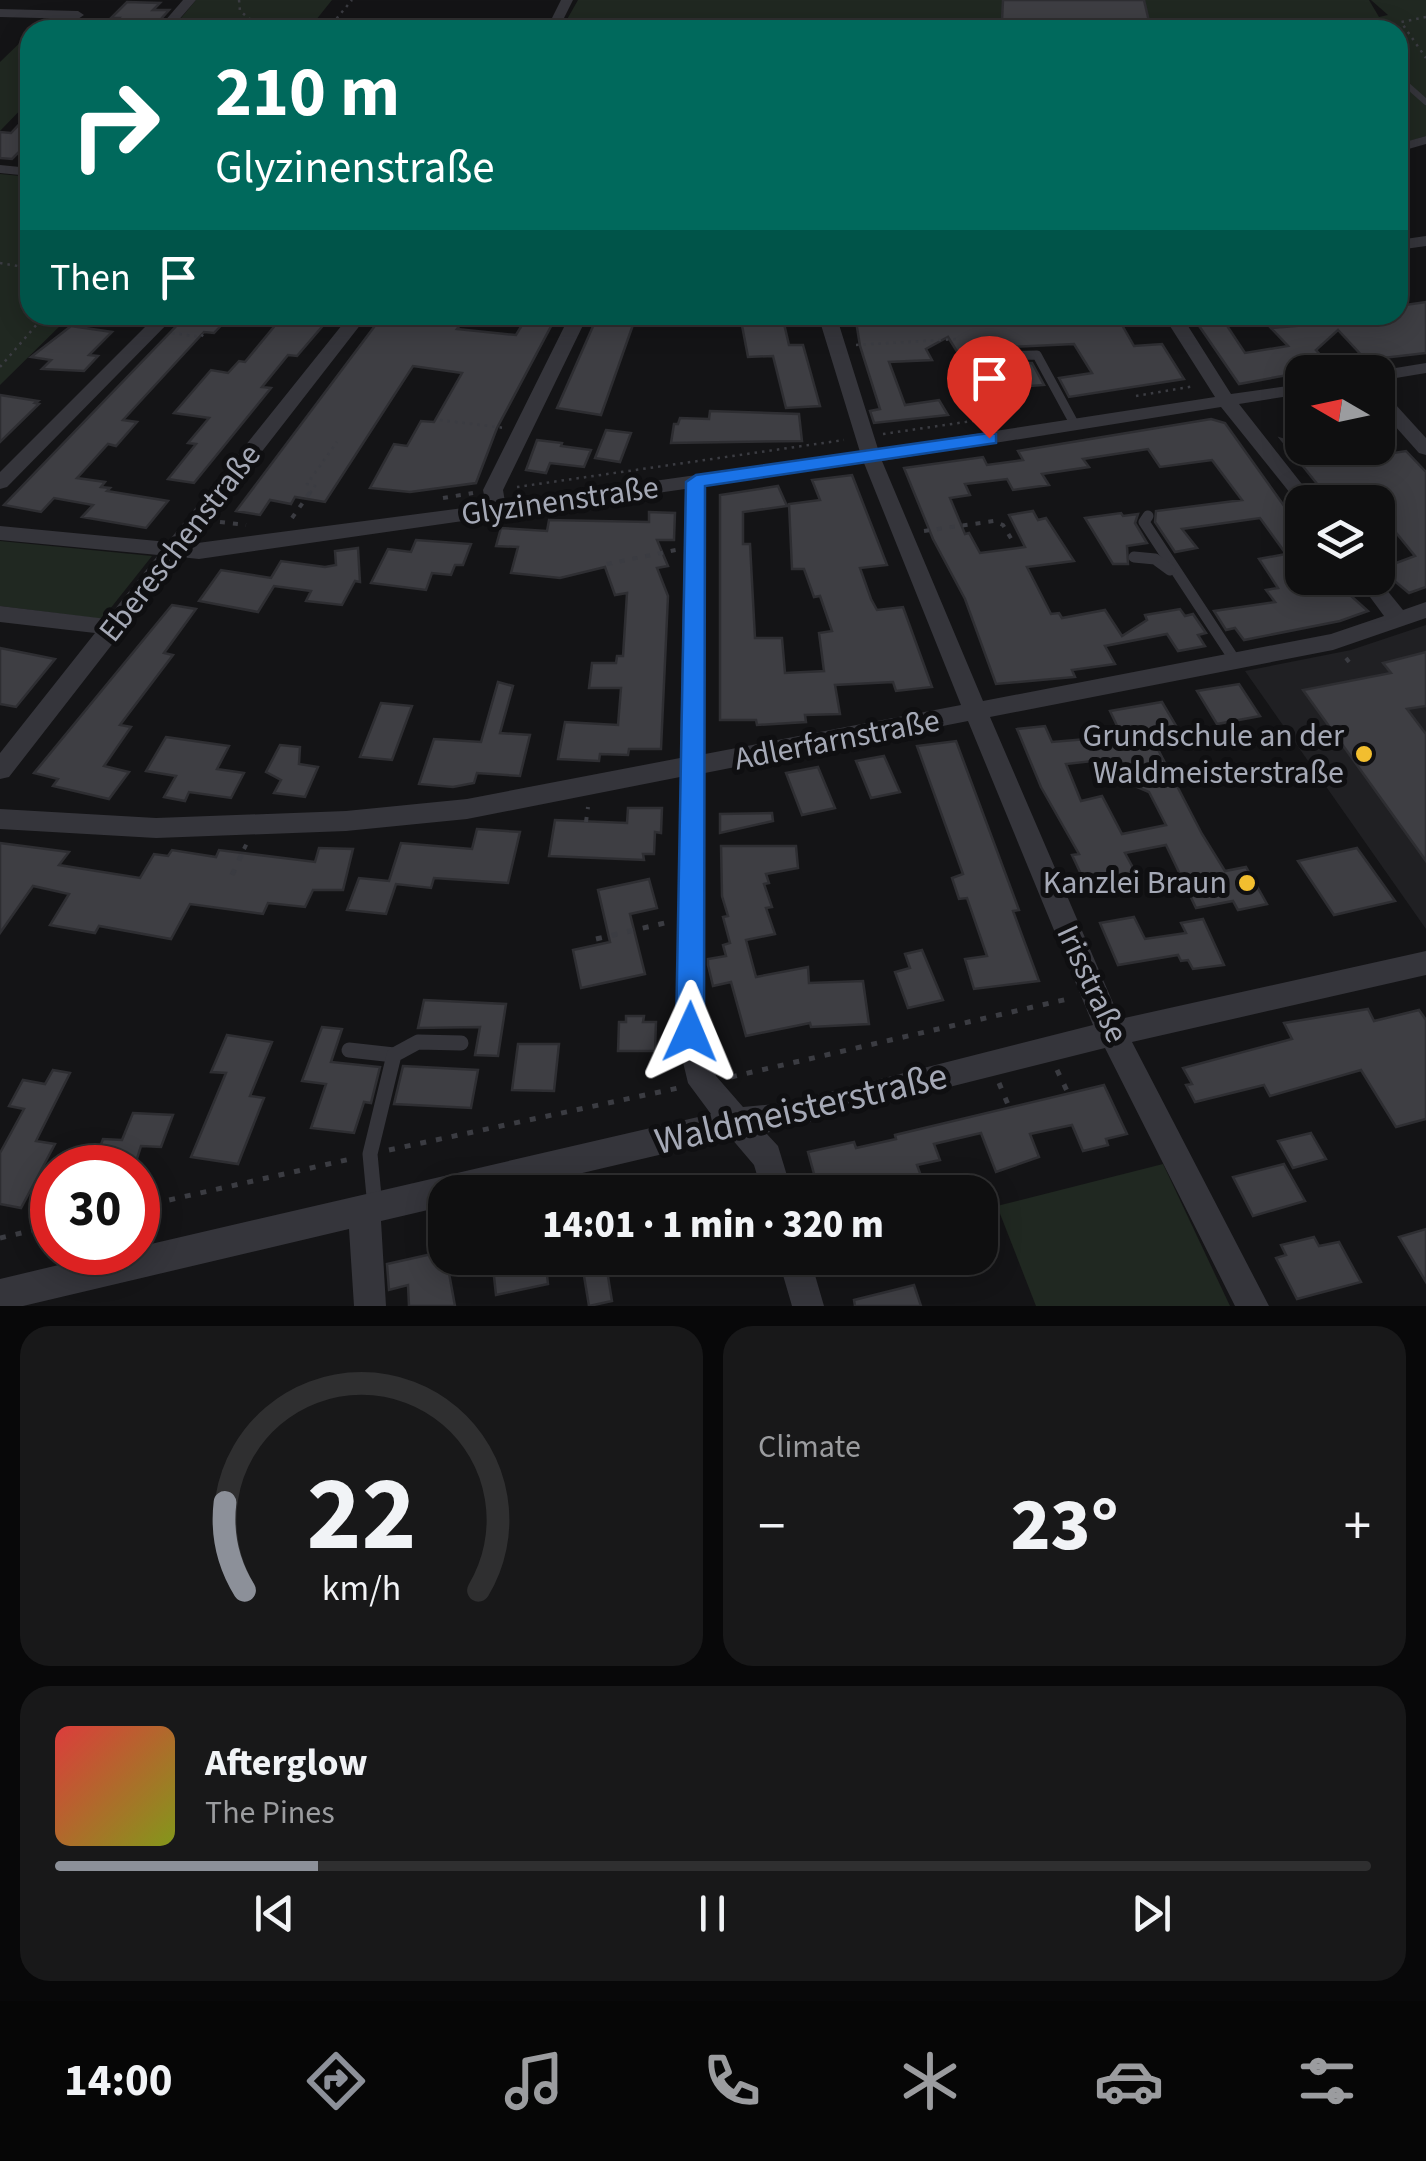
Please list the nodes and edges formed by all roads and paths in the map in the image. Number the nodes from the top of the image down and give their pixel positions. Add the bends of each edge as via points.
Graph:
1 (11, 0) edge
2 (190, 0) edge
3 (239, 0) edge
4 (352, 0) edge
5 (0, 11) edge
6 (78, 15) dead end
7 (172, 20) edge
8 (251, 20) edge
9 (335, 20) edge
10 (1408, 32) edge
11 (1426, 58) edge
12 (1408, 86) dead end
13 (1426, 102) edge
14 (37, 325) edge
15 (157, 325) edge
16 (351, 325) edge
17 (574, 325) edge
18 (857, 325) edge
19 (1178, 325) edge
20 (831, 328) edge
21 (152, 330) junction
22 (204, 333) dead end
23 (957, 339) dead end
24 (992, 356) dead end
25 (0, 367) edge
26 (1426, 368) edge
27 (1395, 373) edge
28 (1215, 383) junction
29 (1285, 392) edge
30 (1134, 396) dead end
31 (1227, 402) junction
32 (1395, 415) edge
33 (996, 418) dead end
34 (440, 420) dead end
35 (1074, 425) junction
36 (522, 430) junction
37 (337, 442) dead end
38 (868, 446) junction
39 (1426, 449) edge
40 (696, 482) junction
41 (0, 483) edge
42 (1293, 485) edge
43 (438, 498) dead end
44 (495, 501) junction
45 (1148, 516) dead end
46 (309, 518) dead end
47 (198, 520) junction
48 (257, 526) dead end
49 (0, 532) edge
50 (905, 534) junction
51 (695, 546) junction
52 (1015, 546) dead end
53 (174, 552) junction
54 (1134, 558) dead end
55 (607, 564) dead end
56 (1176, 577) junction
57 (1380, 595) edge
58 (1426, 610) edge
59 (0, 614) edge
60 (1400, 620) junction
61 (114, 628) junction
62 (1341, 652) dead end
63 (1236, 662) junction
64 (1353, 667) dead end
65 (977, 713) junction
66 (694, 768) junction
67 (0, 770) edge
68 (0, 818) edge
69 (256, 824) junction
70 (232, 875) dead end
71 (692, 917) junction
72 (596, 939) dead end
73 (1426, 963) edge
74 (1092, 994) junction
75 (1114, 1033) junction
76 (461, 1043) dead end
77 (349, 1050) dead end
78 (394, 1055) junction
79 (703, 1083) junction
80 (739, 1122) junction
81 (370, 1154) junction
82 (772, 1175) edge
83 (160, 1202) edge
84 (370, 1208) junction
85 (30, 1231) edge
86 (0, 1238) edge
87 (799, 1275) edge
88 (0, 1295) edge
89 (370, 1306) edge
90 (808, 1306) edge
91 (1253, 1306) edge

1 - 5 street
2 - 7 street
3 - 8 path
4 - 9 path
5 - 6 street
10 - 11 path
12 - 13 lane
14 - 25 path
15 - 21 street
16 - 47 street, Ebereschenstraße
17 - 36 street
18 - 20 path
19 - 28 street
20 - 23 path
20 - 38 street, Irisstraße
21 - 22 path
21 - 41 street
24 - 35 lane via 1036,354
26 - 27 street
28 - 30 path
28 - 31 street
29 - 31 street, Glyzinenstraße
31 - 35 street, Glyzinenstraße
31 - 42 street
32 - 39 street
33 - 38 path
34 - 36 path
35 - 38 street, Glyzinenstraße
36 - 44 street
37 - 46 path via 306,484 315,486 290,521
38 - 40 street, Glyzinenstraße
38 - 44 path
38 - 50 street, Irisstraße
40 - 44 street, Glyzinenstraße
40 - 51 street
43 - 44 path
44 - 53 street, Glyzinenstraße
45 - 56 lane via 1144,522
47 - 48 path
47 - 53 street, Ebereschenstraße
49 - 53 street, Glyzinenstraße
50 - 52 path via 994,521
50 - 65 street, Irisstraße
51 - 55 path
51 - 66 street
53 - 61 street, Ebereschenstraße
54 - 56 lane via 1160,561
56 - 63 lane
57 - 60 street
58 - 60 street, Adlerfarnstraße
59 - 61 street
60 - 63 street, Adlerfarnstraße
61 - 67 street, Ebereschenstraße
62 - 64 path
63 - 65 street, Adlerfarnstraße
65 - 66 street, Adlerfarnstraße
65 - 74 street, Irisstraße
66 - 69 street, Adlerfarnstraße via 467,809
66 - 71 street
68 - 69 street, Adlerfarnstraße via 156,828
69 - 70 path
71 - 72 path
71 - 79 street via 690,1032
73 - 75 street, Waldmeisterstraße
74 - 75 street, Irisstraße
74 - 79 path
75 - 80 street, Waldmeisterstraße via 786,1117
75 - 91 street, Irisstraße
76 - 78 lane via 418,1042
77 - 78 lane
78 - 81 lane
79 - 80 street
79 - 81 path
80 - 82 street via 767,1157
80 - 84 street, Waldmeisterstraße
81 - 83 path
81 - 84 lane
84 - 88 street, Waldmeisterstraße
84 - 89 street
85 - 86 path
87 - 90 street

